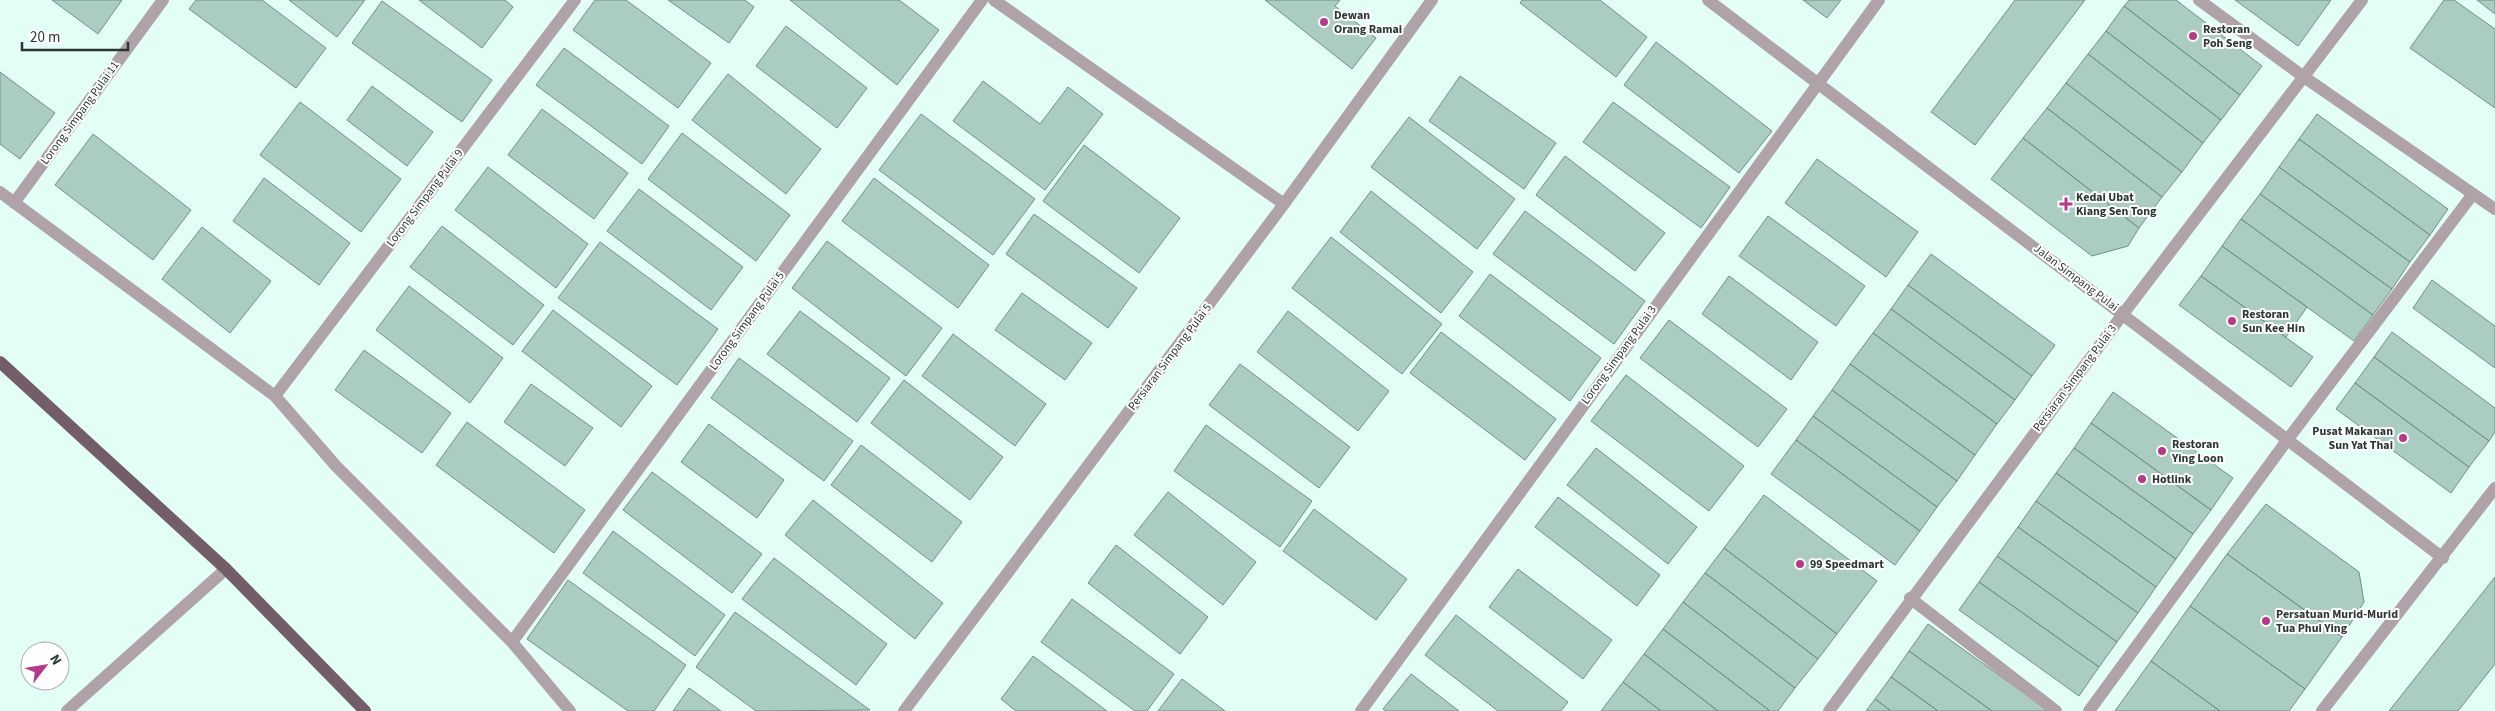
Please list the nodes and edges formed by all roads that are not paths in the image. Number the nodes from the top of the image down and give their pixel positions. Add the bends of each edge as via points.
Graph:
1 (163, 0) edge
2 (575, 0) edge
3 (982, 0) edge
4 (994, 0) edge
5 (1432, 0) edge
6 (1708, 0) edge
7 (1879, 0) edge
8 (2199, 0) edge
9 (2362, 0) edge
10 (2304, 77) junction
11 (1817, 82) junction
12 (0, 192) edge
13 (2473, 194) junction
14 (14, 203) junction
15 (1284, 204) junction
16 (2495, 209) edge
17 (2123, 314) junction
18 (0, 362) edge
19 (275, 396) junction
20 (2288, 440) junction
21 (2495, 488) edge
22 (2443, 558) junction
23 (226, 568) junction
24 (1910, 598) junction
25 (512, 642) junction
26 (67, 711) edge
27 (365, 711) edge
28 (570, 711) edge
29 (904, 711) edge
30 (1361, 711) edge
31 (1829, 711) edge
32 (2056, 711) edge
33 (2089, 711) edge
34 (2322, 711) edge

1 - 14 street, Lorong Simpang Pulai 11
2 - 19 street, Lorong Simpang Pulai 9
3 - 25 street, Lorong Simpang Pulai 5
4 - 15 street
5 - 15 street, Persiaran Simpang Pulai 5
6 - 11 street, Jalan Simpang Pulai
7 - 11 street, Lorong Simpang Pulai 3
8 - 10 street
9 - 10 street, Persiaran Simpang Pulai 3
10 - 13 street
10 - 17 street, Persiaran Simpang Pulai 3
11 - 17 street, Jalan Simpang Pulai
11 - 30 street, Lorong Simpang Pulai 3
12 - 14 street
13 - 16 street
13 - 20 street
14 - 19 street
15 - 29 street, Persiaran Simpang Pulai 5
17 - 20 street, Jalan Simpang Pulai
17 - 24 street, Persiaran Simpang Pulai 3
18 - 23 main road
19 - 25 street via 336,466
20 - 22 street, Jalan Simpang Pulai
20 - 33 street
21 - 22 street
22 - 34 street
23 - 26 street
23 - 27 main road
24 - 31 street, Persiaran Simpang Pulai 3
24 - 32 street
25 - 28 street

